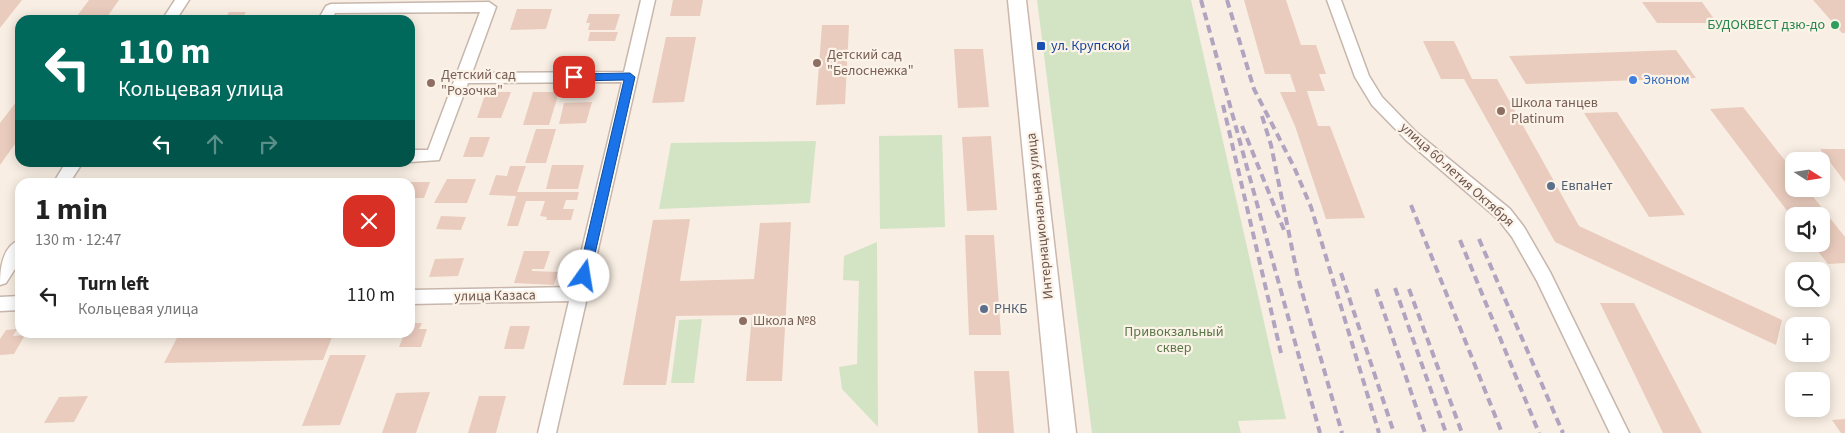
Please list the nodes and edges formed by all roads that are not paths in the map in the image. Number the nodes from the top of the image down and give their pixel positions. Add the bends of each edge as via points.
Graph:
1 (182, 0) edge
2 (648, 0) edge
3 (1017, 0) edge
4 (1334, 0) edge
5 (172, 15) edge
6 (328, 15) edge
7 (630, 77) junction
8 (463, 78) junction
9 (415, 156) edge
10 (72, 167) edge
11 (65, 178) edge
12 (15, 255) edge
13 (0, 278) edge
14 (579, 294) junction
15 (415, 297) edge
16 (15, 303) edge
17 (0, 304) edge
18 (547, 433) edge
19 (1063, 433) edge
20 (1620, 433) edge

1 - 5 street
2 - 7 street
3 - 19 main road, Интернациональная улица
4 - 20 street, улица 60-летия Октября via 1362,77 1377,101 1411,136 1504,214 1518,232 1544,277
6 - 8 street via 331,9 489,7
7 - 8 street
7 - 14 street
8 - 9 street via 434,156
10 - 11 street
12 - 13 street
14 - 15 street, улица Казаса
14 - 18 street
16 - 17 street

